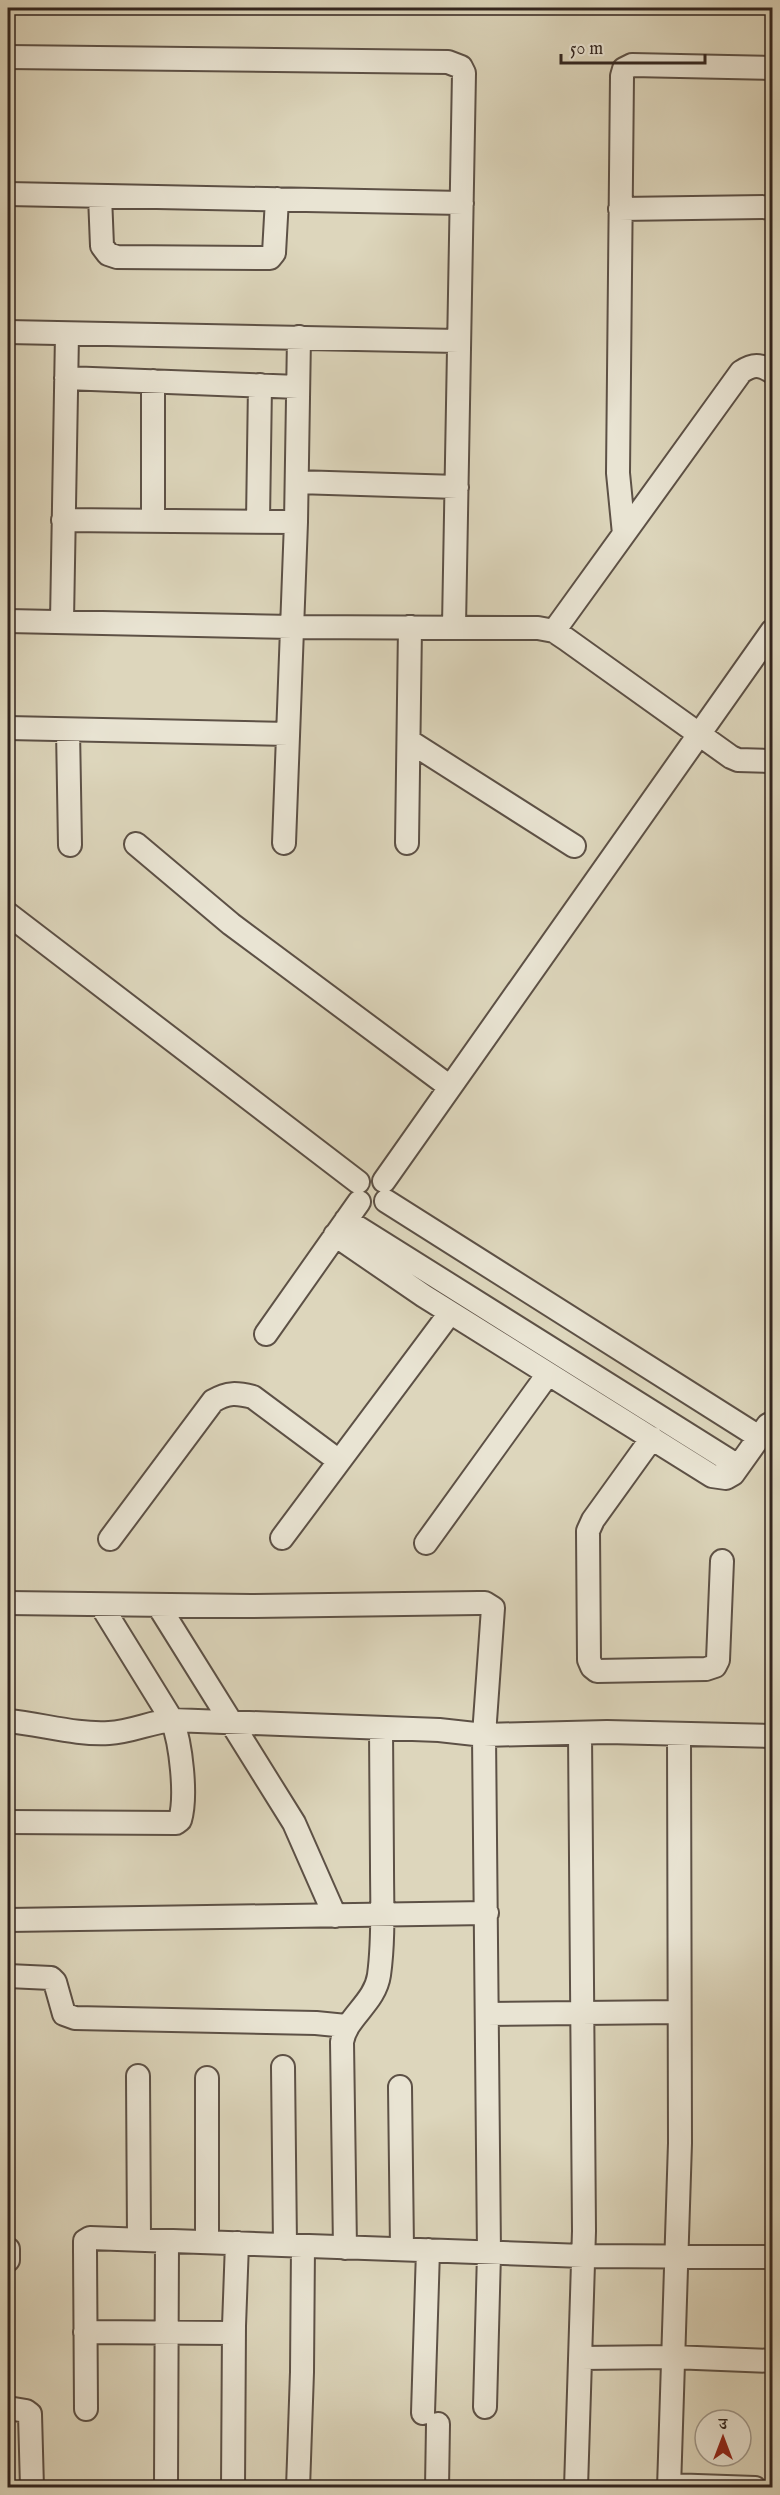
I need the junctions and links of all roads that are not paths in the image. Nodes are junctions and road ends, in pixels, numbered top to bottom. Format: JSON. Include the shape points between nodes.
{"nodes":[{"id":1,"x":8,"y":57,"type":"edge"},
{"id":2,"x":772,"y":68,"type":"edge"},
{"id":3,"x":8,"y":194,"type":"edge"},
{"id":4,"x":100,"y":196,"type":"junction"},
{"id":5,"x":277,"y":199,"type":"junction"},
{"id":6,"x":462,"y":203,"type":"junction"},
{"id":7,"x":772,"y":207,"type":"edge"},
{"id":8,"x":621,"y":209,"type":"junction"},
{"id":9,"x":8,"y":332,"type":"edge"},
{"id":10,"x":67,"y":334,"type":"junction"},
{"id":11,"x":299,"y":337,"type":"junction"},
{"id":12,"x":458,"y":341,"type":"junction"},
{"id":13,"x":772,"y":372,"type":"edge"},
{"id":14,"x":66,"y":378,"type":"junction"},
{"id":15,"x":153,"y":381,"type":"junction"},
{"id":16,"x":260,"y":385,"type":"junction"},
{"id":17,"x":298,"y":387,"type":"junction"},
{"id":18,"x":297,"y":482,"type":"junction"},
{"id":19,"x":457,"y":487,"type":"junction"},
{"id":20,"x":63,"y":520,"type":"junction"},
{"id":21,"x":153,"y":520,"type":"junction"},
{"id":22,"x":258,"y":521,"type":"junction"},
{"id":23,"x":296,"y":522,"type":"junction"},
{"id":24,"x":624,"y":534,"type":"junction"},
{"id":25,"x":8,"y":621,"type":"edge"},
{"id":26,"x":62,"y":621,"type":"junction"},
{"id":27,"x":454,"y":626,"type":"junction"},
{"id":28,"x":292,"y":627,"type":"junction"},
{"id":29,"x":410,"y":627,"type":"junction"},
{"id":30,"x":554,"y":631,"type":"junction"},
{"id":31,"x":772,"y":631,"type":"edge"},
{"id":32,"x":8,"y":728,"type":"edge"},
{"id":33,"x":68,"y":729,"type":"junction"},
{"id":34,"x":288,"y":734,"type":"junction"},
{"id":35,"x":700,"y":734,"type":"junction"},
{"id":36,"x":409,"y":741,"type":"junction"},
{"id":37,"x":772,"y":761,"type":"edge"},
{"id":38,"x":284,"y":843,"type":"dead end"},
{"id":39,"x":407,"y":843,"type":"dead end"},
{"id":40,"x":70,"y":844,"type":"dead end"},
{"id":41,"x":136,"y":844,"type":"dead end"},
{"id":42,"x":574,"y":846,"type":"dead end"},
{"id":43,"x":8,"y":914,"type":"edge"},
{"id":44,"x":450,"y":1088,"type":"junction"},
{"id":45,"x":385,"y":1191,"type":"junction"},
{"id":46,"x":349,"y":1210,"type":"junction"},
{"id":47,"x":450,"y":1313,"type":"junction"},
{"id":48,"x":266,"y":1334,"type":"dead end"},
{"id":49,"x":548,"y":1374,"type":"junction"},
{"id":50,"x":766,"y":1430,"type":"edge"},
{"id":51,"x":652,"y":1438,"type":"junction"},
{"id":52,"x":339,"y":1461,"type":"junction"},
{"id":53,"x":738,"y":1467,"type":"junction"},
{"id":54,"x":282,"y":1538,"type":"dead end"},
{"id":55,"x":110,"y":1539,"type":"dead end"},
{"id":56,"x":426,"y":1543,"type":"dead end"},
{"id":57,"x":722,"y":1561,"type":"dead end"},
{"id":58,"x":8,"y":1603,"type":"edge"},
{"id":59,"x":101,"y":1605,"type":"junction"},
{"id":60,"x":158,"y":1605,"type":"junction"},
{"id":61,"x":172,"y":1720,"type":"junction"},
{"id":62,"x":8,"y":1721,"type":"edge"},
{"id":63,"x":231,"y":1724,"type":"junction"},
{"id":64,"x":381,"y":1729,"type":"junction"},
{"id":65,"x":580,"y":1733,"type":"junction"},
{"id":66,"x":679,"y":1734,"type":"junction"},
{"id":67,"x":484,"y":1735,"type":"junction"},
{"id":68,"x":772,"y":1736,"type":"edge"},
{"id":69,"x":8,"y":1822,"type":"edge"},
{"id":70,"x":487,"y":1913,"type":"junction"},
{"id":71,"x":382,"y":1915,"type":"junction"},
{"id":72,"x":335,"y":1916,"type":"junction"},
{"id":73,"x":8,"y":1920,"type":"edge"},
{"id":74,"x":8,"y":1976,"type":"edge"},
{"id":75,"x":679,"y":2012,"type":"junction"},
{"id":76,"x":582,"y":2013,"type":"junction"},
{"id":77,"x":487,"y":2014,"type":"junction"},
{"id":78,"x":346,"y":2026,"type":"junction"},
{"id":79,"x":284,"y":2067,"type":"dead end"},
{"id":80,"x":138,"y":2076,"type":"dead end"},
{"id":81,"x":207,"y":2078,"type":"dead end"},
{"id":82,"x":400,"y":2087,"type":"dead end"},
{"id":83,"x":139,"y":2239,"type":"junction"},
{"id":84,"x":167,"y":2241,"type":"junction"},
{"id":85,"x":207,"y":2242,"type":"junction"},
{"id":86,"x":237,"y":2243,"type":"junction"},
{"id":87,"x":294,"y":2246,"type":"junction"},
{"id":88,"x":345,"y":2248,"type":"junction"},
{"id":89,"x":8,"y":2250,"type":"edge"},
{"id":90,"x":402,"y":2250,"type":"junction"},
{"id":91,"x":428,"y":2250,"type":"junction"},
{"id":92,"x":489,"y":2253,"type":"junction"},
{"id":93,"x":583,"y":2256,"type":"junction"},
{"id":94,"x":675,"y":2256,"type":"junction"},
{"id":95,"x":772,"y":2256,"type":"edge"},
{"id":96,"x":8,"y":2259,"type":"edge"},
{"id":97,"x":167,"y":2331,"type":"junction"},
{"id":98,"x":85,"y":2332,"type":"junction"},
{"id":99,"x":234,"y":2333,"type":"junction"},
{"id":100,"x":672,"y":2357,"type":"junction"},
{"id":101,"x":581,"y":2358,"type":"junction"},
{"id":102,"x":772,"y":2361,"type":"edge"},
{"id":103,"x":485,"y":2407,"type":"dead end"},
{"id":104,"x":8,"y":2408,"type":"edge"},
{"id":105,"x":86,"y":2409,"type":"dead end"},
{"id":106,"x":669,"y":2486,"type":"edge"},
{"id":107,"x":33,"y":2487,"type":"edge"},
{"id":108,"x":166,"y":2487,"type":"edge"},
{"id":109,"x":233,"y":2487,"type":"edge"},
{"id":110,"x":298,"y":2487,"type":"edge"},
{"id":111,"x":437,"y":2487,"type":"edge"},
{"id":112,"x":576,"y":2487,"type":"edge"},
{"id":113,"x":755,"y":2487,"type":"edge"}],
"edges":[{"from":1,"to":6,"type":"street","via":[[456,63],[464,73]]},
{"from":2,"to":8,"type":"street","via":[[633,65],[624,69]]},
{"from":3,"to":4,"type":"street"},
{"from":4,"to":5,"type":"street"},
{"from":4,"to":5,"type":"street","via":[[102,246],[108,254],[139,257],[270,258],[274,253]]},
{"from":5,"to":6,"type":"street"},
{"from":6,"to":12,"type":"street"},
{"from":7,"to":8,"type":"street"},
{"from":8,"to":24,"type":"street","via":[[618,472]]},
{"from":9,"to":10,"type":"street"},
{"from":10,"to":11,"type":"street"},
{"from":10,"to":14,"type":"street"},
{"from":11,"to":12,"type":"street"},
{"from":11,"to":17,"type":"street"},
{"from":12,"to":19,"type":"street"},
{"from":13,"to":24,"type":"street","via":[[759,365],[741,372]]},
{"from":14,"to":15,"type":"street"},
{"from":14,"to":20,"type":"street"},
{"from":15,"to":16,"type":"street"},
{"from":15,"to":21,"type":"street"},
{"from":16,"to":17,"type":"street"},
{"from":16,"to":22,"type":"street"},
{"from":17,"to":18,"type":"street"},
{"from":18,"to":19,"type":"street"},
{"from":18,"to":23,"type":"street"},
{"from":19,"to":27,"type":"street"},
{"from":20,"to":21,"type":"street"},
{"from":20,"to":26,"type":"street"},
{"from":21,"to":22,"type":"street"},
{"from":22,"to":23,"type":"street"},
{"from":23,"to":28,"type":"street"},
{"from":24,"to":30,"type":"street"},
{"from":25,"to":26,"type":"street"},
{"from":26,"to":28,"type":"street"},
{"from":27,"to":29,"type":"street"},
{"from":27,"to":30,"type":"street"},
{"from":28,"to":29,"type":"street"},
{"from":28,"to":34,"type":"street"},
{"from":29,"to":36,"type":"street"},
{"from":30,"to":35,"type":"street"},
{"from":31,"to":35,"type":"street"},
{"from":32,"to":33,"type":"street"},
{"from":33,"to":34,"type":"street"},
{"from":33,"to":40,"type":"street"},
{"from":34,"to":38,"type":"street"},
{"from":35,"to":37,"type":"street","via":[[738,760]]},
{"from":35,"to":44,"type":"street"},
{"from":36,"to":39,"type":"street"},
{"from":36,"to":42,"type":"street"},
{"from":41,"to":44,"type":"street","via":[[231,924]]},
{"from":43,"to":46,"type":"street"},
{"from":44,"to":45,"type":"street"},
{"from":45,"to":46,"type":"street","via":[[376,1176],[366,1176]]},
{"from":45,"to":50,"type":"street"},
{"from":46,"to":47,"type":"street"},
{"from":46,"to":48,"type":"street"},
{"from":46,"to":53,"type":"street"},
{"from":47,"to":49,"type":"street"},
{"from":47,"to":52,"type":"street"},
{"from":49,"to":51,"type":"street"},
{"from":49,"to":56,"type":"street"},
{"from":50,"to":53,"type":"street"},
{"from":51,"to":53,"type":"street","via":[[719,1478],[733,1474]]},
{"from":51,"to":57,"type":"street","via":[[588,1531],[592,1667],[597,1671],[715,1666]]},
{"from":52,"to":54,"type":"street"},
{"from":52,"to":55,"type":"street","via":[[253,1397],[224,1395],[213,1401]]},
{"from":58,"to":59,"type":"street"},
{"from":59,"to":60,"type":"street"},
{"from":59,"to":61,"type":"street"},
{"from":60,"to":63,"type":"street"},
{"from":60,"to":67,"type":"street","via":[[490,1605],[493,1615]]},
{"from":61,"to":62,"type":"street","via":[[110,1733]]},
{"from":61,"to":63,"type":"street"},
{"from":61,"to":69,"type":"street","via":[[181,1750],[180,1820]]},
{"from":63,"to":64,"type":"street"},
{"from":63,"to":72,"type":"street","via":[[294,1823]]},
{"from":64,"to":67,"type":"street"},
{"from":64,"to":71,"type":"street"},
{"from":65,"to":66,"type":"street"},
{"from":65,"to":67,"type":"street"},
{"from":65,"to":76,"type":"street"},
{"from":66,"to":68,"type":"street"},
{"from":66,"to":75,"type":"street"},
{"from":67,"to":70,"type":"street"},
{"from":70,"to":71,"type":"street"},
{"from":70,"to":77,"type":"street"},
{"from":71,"to":72,"type":"street"},
{"from":71,"to":78,"type":"street","via":[[379,1978],[366,2004]]},
{"from":72,"to":73,"type":"street"},
{"from":74,"to":78,"type":"street","via":[[51,1978],[64,2014],[75,2018]]},
{"from":75,"to":76,"type":"street"},
{"from":75,"to":94,"type":"street","via":[[680,2143]]},
{"from":76,"to":77,"type":"street"},
{"from":76,"to":93,"type":"street"},
{"from":77,"to":92,"type":"street"},
{"from":78,"to":88,"type":"street","via":[[341,2060]]},
{"from":79,"to":87,"type":"street"},
{"from":80,"to":83,"type":"street"},
{"from":81,"to":85,"type":"street"},
{"from":82,"to":90,"type":"street"},
{"from":83,"to":84,"type":"street"},
{"from":83,"to":98,"type":"street","via":[[95,2237],[85,2241]]},
{"from":84,"to":85,"type":"street"},
{"from":84,"to":97,"type":"street"},
{"from":85,"to":86,"type":"street"},
{"from":86,"to":87,"type":"street"},
{"from":86,"to":99,"type":"street"},
{"from":87,"to":88,"type":"street"},
{"from":87,"to":110,"type":"street","via":[[302,2372]]},
{"from":88,"to":90,"type":"street"},
{"from":89,"to":96,"type":"street"},
{"from":90,"to":91,"type":"street"},
{"from":91,"to":92,"type":"street"},
{"from":91,"to":111,"type":"street","via":[[430,2418]]},
{"from":92,"to":93,"type":"street"},
{"from":92,"to":103,"type":"street"},
{"from":93,"to":94,"type":"street"},
{"from":93,"to":101,"type":"street"},
{"from":94,"to":95,"type":"street"},
{"from":94,"to":100,"type":"street"},
{"from":97,"to":98,"type":"street"},
{"from":97,"to":99,"type":"street"},
{"from":97,"to":108,"type":"street"},
{"from":98,"to":105,"type":"street"},
{"from":99,"to":109,"type":"street"},
{"from":100,"to":101,"type":"street"},
{"from":100,"to":102,"type":"street"},
{"from":100,"to":106,"type":"street"},
{"from":101,"to":112,"type":"street"},
{"from":104,"to":107,"type":"street","via":[[30,2414]]},
{"from":106,"to":113,"type":"street"}]}
